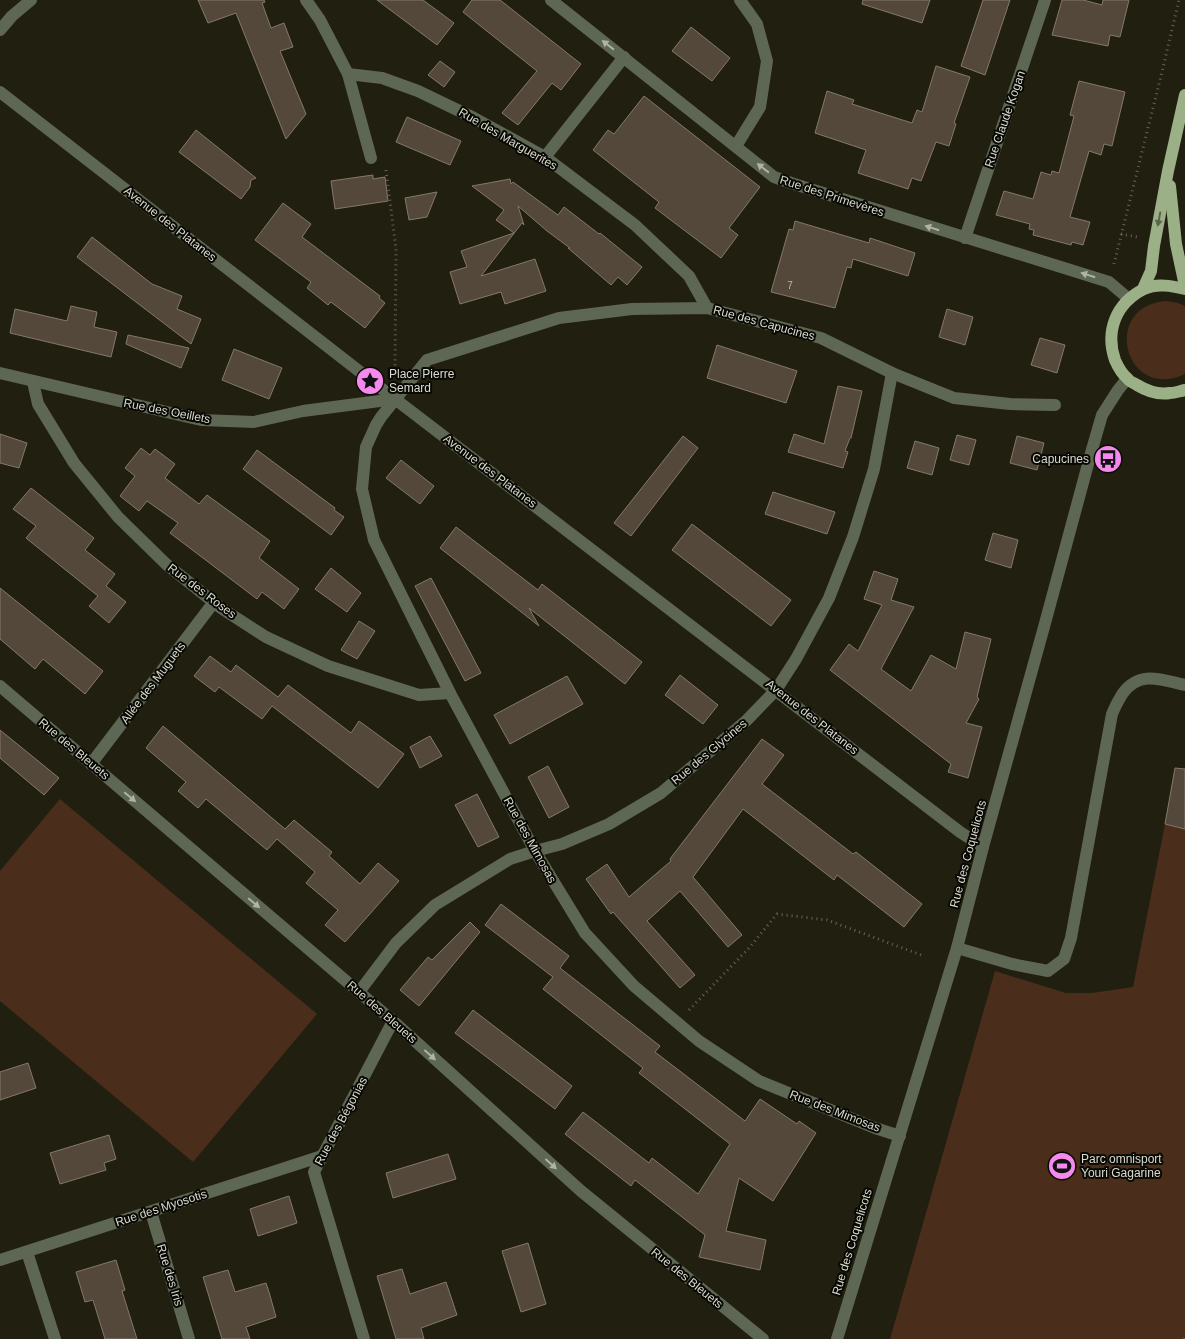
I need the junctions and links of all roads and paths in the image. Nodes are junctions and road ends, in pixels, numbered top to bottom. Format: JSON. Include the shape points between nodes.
{"nodes":[{"id":1,"x":31,"y":0,"type":"edge"},
{"id":2,"x":306,"y":0,"type":"edge"},
{"id":3,"x":551,"y":0,"type":"edge"},
{"id":4,"x":740,"y":0,"type":"edge"},
{"id":5,"x":1045,"y":0,"type":"edge"},
{"id":6,"x":1179,"y":0,"type":"edge"},
{"id":7,"x":0,"y":30,"type":"edge"},
{"id":8,"x":624,"y":57,"type":"junction"},
{"id":9,"x":348,"y":74,"type":"junction"},
{"id":10,"x":0,"y":92,"type":"edge"},
{"id":11,"x":1185,"y":95,"type":"edge"},
{"id":12,"x":736,"y":146,"type":"junction"},
{"id":13,"x":545,"y":157,"type":"junction"},
{"id":14,"x":371,"y":158,"type":"joint"},
{"id":15,"x":1168,"y":171,"type":"junction"},
{"id":16,"x":1121,"y":234,"type":"junction"},
{"id":17,"x":965,"y":238,"type":"junction"},
{"id":18,"x":1145,"y":239,"type":"dead end"},
{"id":19,"x":1109,"y":282,"type":"junction"},
{"id":20,"x":1185,"y":287,"type":"edge"},
{"id":21,"x":1143,"y":290,"type":"junction"},
{"id":22,"x":1129,"y":299,"type":"junction"},
{"id":23,"x":707,"y":308,"type":"junction"},
{"id":24,"x":0,"y":373,"type":"edge"},
{"id":25,"x":892,"y":373,"type":"junction"},
{"id":26,"x":1128,"y":379,"type":"junction"},
{"id":27,"x":33,"y":382,"type":"junction"},
{"id":28,"x":1185,"y":390,"type":"edge"},
{"id":29,"x":395,"y":398,"type":"junction"},
{"id":30,"x":1055,"y":405,"type":"dead end"},
{"id":31,"x":214,"y":602,"type":"junction"},
{"id":32,"x":1185,"y":685,"type":"edge"},
{"id":33,"x":0,"y":686,"type":"edge"},
{"id":34,"x":776,"y":690,"type":"junction"},
{"id":35,"x":450,"y":692,"type":"junction"},
{"id":36,"x":91,"y":764,"type":"junction"},
{"id":37,"x":983,"y":847,"type":"junction"},
{"id":38,"x":535,"y":851,"type":"junction"},
{"id":39,"x":957,"y":948,"type":"junction"},
{"id":40,"x":924,"y":956,"type":"dead end"},
{"id":41,"x":359,"y":992,"type":"junction"},
{"id":42,"x":672,"y":1018,"type":"junction"},
{"id":43,"x":393,"y":1021,"type":"junction"},
{"id":44,"x":900,"y":1136,"type":"junction"},
{"id":45,"x":322,"y":1156,"type":"junction"},
{"id":46,"x":151,"y":1212,"type":"junction"},
{"id":47,"x":27,"y":1252,"type":"junction"},
{"id":48,"x":0,"y":1260,"type":"edge"},
{"id":49,"x":55,"y":1339,"type":"edge"},
{"id":50,"x":189,"y":1339,"type":"edge"},
{"id":51,"x":364,"y":1339,"type":"edge"},
{"id":52,"x":762,"y":1339,"type":"edge"},
{"id":53,"x":837,"y":1339,"type":"edge"}],
"edges":[{"from":1,"to":7,"type":"street"},
{"from":2,"to":9,"type":"street"},
{"from":8,"to":3,"type":"street","name":"Rue des Primevères","one_way":true},
{"from":4,"to":12,"type":"street","via":[[757,24],[767,61],[760,107]]},
{"from":5,"to":17,"type":"street","name":"Rue Claude Kogan"},
{"from":6,"to":16,"type":"path"},
{"from":8,"to":12,"type":"street","name":"Rue des Primevères"},
{"from":8,"to":13,"type":"street"},
{"from":9,"to":13,"type":"street","name":"Rue des Marguerites","via":[[382,78],[418,91]]},
{"from":9,"to":14,"type":"street"},
{"from":10,"to":29,"type":"street","name":"Avenue des Platanes"},
{"from":11,"to":15,"type":"main road"},
{"from":17,"to":12,"type":"street","name":"Rue des Primevères","one_way":true,"via":[[782,180]]},
{"from":13,"to":23,"type":"street","name":"Rue des Marguerites","via":[[635,225],[689,276]]},
{"from":14,"to":29,"type":"path","via":[[385,163],[396,249]]},
{"from":15,"to":20,"type":"main road","via":[[1176,244]]},
{"from":15,"to":21,"type":"main road","one_way":true,"via":[[1151,271]]},
{"from":16,"to":18,"type":"path"},
{"from":16,"to":19,"type":"path"},
{"from":19,"to":17,"type":"street","name":"Rue des Primevères","one_way":true},
{"from":19,"to":22,"type":"street","name":"Rue des Primevères"},
{"from":20,"to":21,"type":"main road","via":[[1168,285]]},
{"from":21,"to":22,"type":"main road"},
{"from":22,"to":26,"type":"main road","via":[[1117,313],[1111,331],[1112,349],[1118,366]]},
{"from":23,"to":25,"type":"street","name":"Rue des Capucines","via":[[821,338]]},
{"from":23,"to":29,"type":"street","name":"Rue des Capucines","via":[[632,309],[559,318],[427,360]]},
{"from":24,"to":27,"type":"street","name":"Rue des Oeillets"},
{"from":25,"to":30,"type":"street","name":"Rue des Capucines","via":[[954,398]]},
{"from":25,"to":34,"type":"street","name":"Rue des Glycines","via":[[874,469],[853,537],[829,598]]},
{"from":26,"to":28,"type":"main road","via":[[1148,391],[1169,394]]},
{"from":26,"to":37,"type":"street","name":"Rue des Coquelicots","via":[[1102,415]]},
{"from":27,"to":29,"type":"street","name":"Rue des Oeillets","via":[[201,420],[254,422],[303,411]]},
{"from":27,"to":31,"type":"street","name":"Rue des Roses","via":[[38,404],[74,464],[124,524],[166,564]]},
{"from":29,"to":34,"type":"street","name":"Avenue des Platanes"},
{"from":29,"to":35,"type":"street","name":"Rue des Mimosas","via":[[366,446],[362,489],[374,540]]},
{"from":31,"to":35,"type":"street","name":"Rue des Roses","via":[[266,637],[328,666],[419,695]]},
{"from":31,"to":36,"type":"street","name":"Allée des Muguets"},
{"from":32,"to":39,"type":"street","via":[[1150,678],[1136,681],[1123,692],[1112,714],[1071,938],[1064,959],[1048,972]]},
{"from":33,"to":36,"type":"street","name":"Rue des Bleuets"},
{"from":34,"to":37,"type":"street","name":"Avenue des Platanes"},
{"from":34,"to":38,"type":"street","name":"Rue des Glycines","via":[[748,720],[660,793],[610,824],[562,844]]},
{"from":35,"to":38,"type":"street","name":"Rue des Mimosas"},
{"from":36,"to":41,"type":"street","name":"Rue des Bleuets","one_way":true},
{"from":37,"to":39,"type":"street","name":"Rue des Coquelicots"},
{"from":38,"to":41,"type":"street","name":"Rue des Glycines","via":[[510,859],[435,905],[396,943]]},
{"from":38,"to":42,"type":"street","name":"Rue des Mimosas","via":[[584,933],[634,986]]},
{"from":39,"to":44,"type":"street","name":"Rue des Coquelicots"},
{"from":40,"to":42,"type":"path","via":[[827,920],[776,914],[749,948],[683,1016]]},
{"from":41,"to":43,"type":"street","name":"Rue des Bleuets"},
{"from":42,"to":44,"type":"street","name":"Rue des Mimosas","via":[[699,1042],[759,1081]]},
{"from":43,"to":45,"type":"street","name":"Rue des Bégonias"},
{"from":43,"to":52,"type":"street","name":"Rue des Bleuets","one_way":true,"via":[[581,1191]]},
{"from":44,"to":53,"type":"street","name":"Rue des Coquelicots"},
{"from":45,"to":46,"type":"street","name":"Rue des Myosotis"},
{"from":45,"to":51,"type":"street","name":"Rue des Bégonias","via":[[314,1172]]},
{"from":46,"to":47,"type":"street","name":"Rue des Myosotis"},
{"from":46,"to":50,"type":"street","name":"Rue des Iris"},
{"from":47,"to":48,"type":"street","name":"Rue des Myosotis"},
{"from":47,"to":49,"type":"street"}]}
